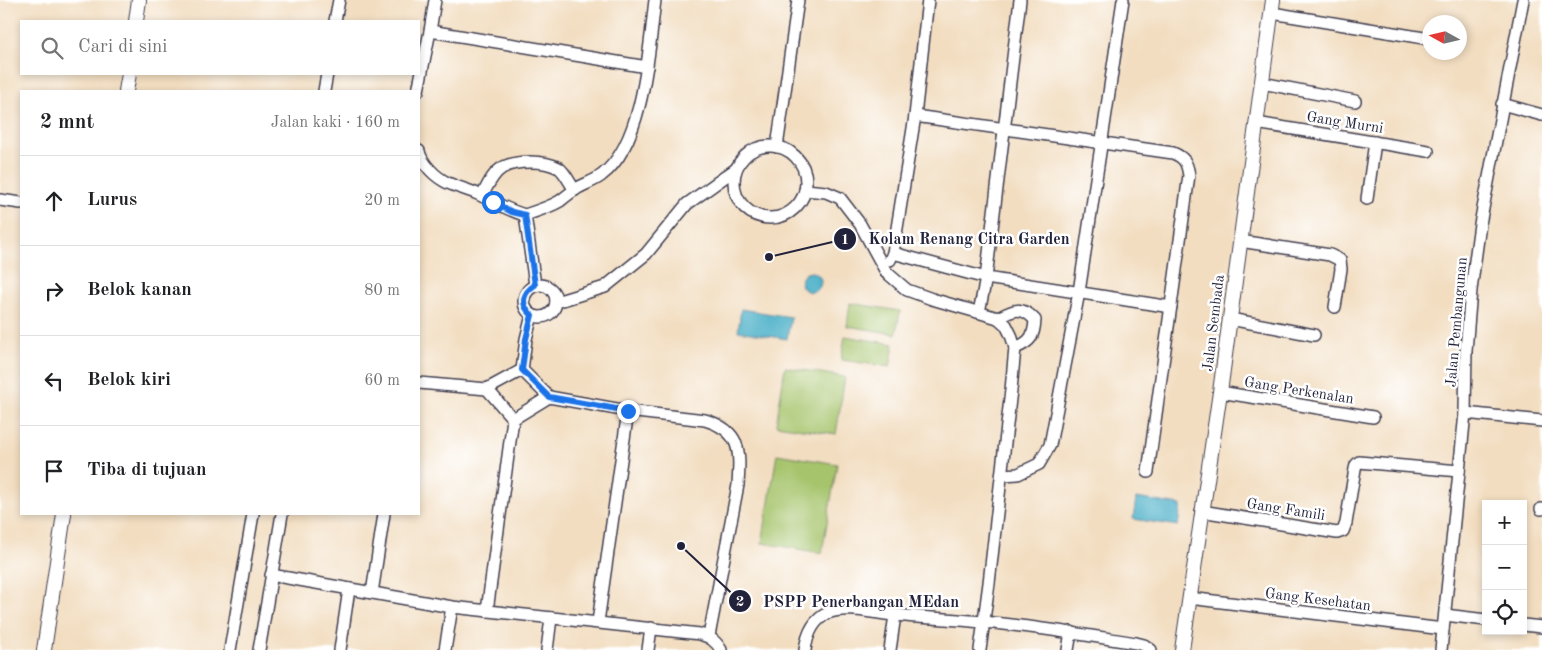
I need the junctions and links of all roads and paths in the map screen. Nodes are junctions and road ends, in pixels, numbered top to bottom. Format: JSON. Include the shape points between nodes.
{"nodes":[{"id":1,"x":139,"y":0,"type":"edge"},
{"id":2,"x":339,"y":0,"type":"edge"},
{"id":3,"x":435,"y":0,"type":"edge"},
{"id":4,"x":655,"y":0,"type":"edge"},
{"id":5,"x":798,"y":0,"type":"edge"},
{"id":6,"x":928,"y":0,"type":"edge"},
{"id":7,"x":1020,"y":0,"type":"edge"},
{"id":8,"x":1123,"y":0,"type":"edge"},
{"id":9,"x":1523,"y":0,"type":"edge"},
{"id":10,"x":1273,"y":6,"type":"edge"},
{"id":11,"x":136,"y":20,"type":"edge"},
{"id":12,"x":335,"y":20,"type":"edge"},
{"id":13,"x":430,"y":31,"type":"junction"},
{"id":14,"x":1422,"y":37,"type":"edge"},
{"id":15,"x":647,"y":67,"type":"junction"},
{"id":16,"x":129,"y":75,"type":"edge"},
{"id":17,"x":326,"y":75,"type":"edge"},
{"id":18,"x":1262,"y":83,"type":"junction"},
{"id":19,"x":126,"y":90,"type":"edge"},
{"id":20,"x":324,"y":90,"type":"edge"},
{"id":21,"x":418,"y":90,"type":"edge"},
{"id":22,"x":1356,"y":102,"type":"dead end"},
{"id":23,"x":1502,"y":104,"type":"junction"},
{"id":24,"x":1542,"y":115,"type":"edge"},
{"id":25,"x":915,"y":116,"type":"junction"},
{"id":26,"x":1256,"y":123,"type":"junction"},
{"id":27,"x":1005,"y":129,"type":"junction"},
{"id":28,"x":1375,"y":142,"type":"junction"},
{"id":29,"x":1101,"y":143,"type":"junction"},
{"id":30,"x":777,"y":146,"type":"junction"},
{"id":31,"x":1428,"y":151,"type":"dead end"},
{"id":32,"x":420,"y":157,"type":"edge"},
{"id":33,"x":736,"y":170,"type":"junction"},
{"id":34,"x":575,"y":190,"type":"junction"},
{"id":35,"x":805,"y":190,"type":"junction"},
{"id":36,"x":482,"y":196,"type":"junction"},
{"id":37,"x":1367,"y":199,"type":"dead end"},
{"id":38,"x":0,"y":200,"type":"edge"},
{"id":39,"x":20,"y":203,"type":"edge"},
{"id":40,"x":525,"y":215,"type":"junction"},
{"id":41,"x":1240,"y":241,"type":"junction"},
{"id":42,"x":893,"y":253,"type":"junction"},
{"id":43,"x":886,"y":272,"type":"junction"},
{"id":44,"x":986,"y":278,"type":"junction"},
{"id":45,"x":535,"y":285,"type":"junction"},
{"id":46,"x":1079,"y":292,"type":"junction"},
{"id":47,"x":556,"y":302,"type":"junction"},
{"id":48,"x":1171,"y":307,"type":"junction"},
{"id":49,"x":1336,"y":307,"type":"dead end"},
{"id":50,"x":979,"y":312,"type":"junction"},
{"id":51,"x":532,"y":315,"type":"junction"},
{"id":52,"x":998,"y":318,"type":"junction"},
{"id":53,"x":1230,"y":320,"type":"junction"},
{"id":54,"x":1314,"y":335,"type":"dead end"},
{"id":55,"x":1015,"y":348,"type":"junction"},
{"id":56,"x":522,"y":370,"type":"junction"},
{"id":57,"x":420,"y":383,"type":"edge"},
{"id":58,"x":487,"y":389,"type":"junction"},
{"id":59,"x":1220,"y":392,"type":"junction"},
{"id":60,"x":549,"y":397,"type":"junction"},
{"id":61,"x":628,"y":411,"type":"junction"},
{"id":62,"x":1465,"y":413,"type":"junction"},
{"id":63,"x":1373,"y":417,"type":"dead end"},
{"id":64,"x":513,"y":419,"type":"junction"},
{"id":65,"x":1542,"y":421,"type":"edge"},
{"id":66,"x":1459,"y":471,"type":"junction"},
{"id":67,"x":1148,"y":472,"type":"dead end"},
{"id":68,"x":1002,"y":475,"type":"junction"},
{"id":69,"x":1202,"y":511,"type":"junction"},
{"id":70,"x":64,"y":515,"type":"edge"},
{"id":71,"x":253,"y":515,"type":"edge"},
{"id":72,"x":282,"y":515,"type":"edge"},
{"id":73,"x":384,"y":515,"type":"edge"},
{"id":74,"x":271,"y":575,"type":"junction"},
{"id":75,"x":349,"y":589,"type":"junction"},
{"id":76,"x":372,"y":593,"type":"junction"},
{"id":77,"x":1189,"y":598,"type":"junction"},
{"id":78,"x":452,"y":607,"type":"junction"},
{"id":79,"x":487,"y":611,"type":"junction"},
{"id":80,"x":1445,"y":615,"type":"junction"},
{"id":81,"x":895,"y":616,"type":"junction"},
{"id":82,"x":551,"y":618,"type":"junction"},
{"id":83,"x":1482,"y":620,"type":"edge"},
{"id":84,"x":598,"y":622,"type":"junction"},
{"id":85,"x":984,"y":622,"type":"junction"},
{"id":86,"x":1527,"y":625,"type":"edge"},
{"id":87,"x":1542,"y":627,"type":"edge"},
{"id":88,"x":651,"y":628,"type":"junction"},
{"id":89,"x":1443,"y":630,"type":"junction"},
{"id":90,"x":1071,"y":632,"type":"junction"},
{"id":91,"x":709,"y":636,"type":"junction"},
{"id":92,"x":44,"y":650,"type":"edge"},
{"id":93,"x":230,"y":650,"type":"edge"},
{"id":94,"x":259,"y":650,"type":"edge"},
{"id":95,"x":340,"y":650,"type":"edge"},
{"id":96,"x":445,"y":650,"type":"edge"},
{"id":97,"x":547,"y":650,"type":"edge"},
{"id":98,"x":648,"y":650,"type":"edge"},
{"id":99,"x":720,"y":650,"type":"edge"},
{"id":100,"x":805,"y":650,"type":"edge"},
{"id":101,"x":890,"y":650,"type":"edge"},
{"id":102,"x":980,"y":650,"type":"edge"},
{"id":103,"x":1068,"y":650,"type":"edge"},
{"id":104,"x":1151,"y":650,"type":"edge"},
{"id":105,"x":1182,"y":650,"type":"edge"},
{"id":106,"x":1441,"y":650,"type":"edge"}],
"edges":[{"from":1,"to":11,"type":"street"},
{"from":2,"to":12,"type":"street"},
{"from":3,"to":13,"type":"street"},
{"from":4,"to":15,"type":"street"},
{"from":5,"to":30,"type":"street"},
{"from":6,"to":25,"type":"street"},
{"from":7,"to":27,"type":"street"},
{"from":8,"to":29,"type":"street"},
{"from":9,"to":23,"type":"street","name":"Jalan Pembangunan"},
{"from":10,"to":14,"type":"street"},
{"from":10,"to":18,"type":"street","name":"Jalan Sembada"},
{"from":13,"to":15,"type":"street"},
{"from":13,"to":21,"type":"street"},
{"from":15,"to":34,"type":"street","via":[[634,127],[625,148],[602,175]]},
{"from":16,"to":19,"type":"street"},
{"from":17,"to":20,"type":"street"},
{"from":18,"to":22,"type":"street"},
{"from":18,"to":26,"type":"street","name":"Jalan Sembada"},
{"from":23,"to":24,"type":"street"},
{"from":23,"to":62,"type":"street","name":"Jalan Pembangunan","via":[[1473,280],[1466,351]]},
{"from":25,"to":27,"type":"street"},
{"from":25,"to":42,"type":"street"},
{"from":26,"to":28,"type":"street","name":"Gang Murni"},
{"from":26,"to":41,"type":"street","name":"Jalan Sembada"},
{"from":27,"to":29,"type":"street"},
{"from":27,"to":44,"type":"street"},
{"from":28,"to":31,"type":"street","name":"Gang Murni"},
{"from":28,"to":37,"type":"street"},
{"from":29,"to":46,"type":"street"},
{"from":29,"to":48,"type":"street","via":[[1173,153],[1186,161],[1189,175]]},
{"from":30,"to":33,"type":"street","via":[[752,150]]},
{"from":30,"to":35,"type":"street","via":[[800,162],[806,178]]},
{"from":32,"to":36,"type":"street","via":[[433,174],[449,185]]},
{"from":33,"to":35,"type":"street","via":[[734,184],[738,198],[747,210],[760,217],[774,218],[788,213],[799,203]]},
{"from":33,"to":47,"type":"street","via":[[687,204],[646,254],[605,287]]},
{"from":34,"to":36,"type":"street","via":[[560,169],[542,162],[523,162],[502,168],[489,181]]},
{"from":34,"to":40,"type":"street","via":[[559,202]]},
{"from":35,"to":43,"type":"street","via":[[826,192],[840,198],[860,224]]},
{"from":36,"to":40,"type":"street","via":[[512,212]]},
{"from":38,"to":39,"type":"street"},
{"from":40,"to":45,"type":"street"},
{"from":41,"to":49,"type":"street","via":[[1337,257],[1341,269]]},
{"from":41,"to":53,"type":"street","name":"Jalan Sembada"},
{"from":42,"to":43,"type":"street"},
{"from":42,"to":44,"type":"street"},
{"from":43,"to":50,"type":"street","via":[[907,290]]},
{"from":44,"to":46,"type":"street"},
{"from":44,"to":50,"type":"street"},
{"from":45,"to":47,"type":"street","via":[[541,284],[552,290]]},
{"from":45,"to":51,"type":"street","via":[[524,299],[524,306]]},
{"from":46,"to":48,"type":"street"},
{"from":46,"to":68,"type":"street","via":[[1050,445],[1039,464],[1018,474]]},
{"from":47,"to":51,"type":"street","via":[[550,314]]},
{"from":48,"to":67,"type":"street"},
{"from":50,"to":52,"type":"street"},
{"from":51,"to":56,"type":"street"},
{"from":52,"to":55,"type":"street","via":[[1012,335]]},
{"from":52,"to":55,"type":"street","via":[[1018,309],[1028,312],[1035,320],[1034,334],[1025,344]]},
{"from":53,"to":54,"type":"street"},
{"from":53,"to":59,"type":"street","name":"Jalan Sembada"},
{"from":55,"to":68,"type":"street"},
{"from":56,"to":58,"type":"street"},
{"from":56,"to":60,"type":"street"},
{"from":57,"to":58,"type":"street"},
{"from":58,"to":64,"type":"street"},
{"from":59,"to":63,"type":"street","name":"Gang Perkenalan"},
{"from":59,"to":69,"type":"street","name":"Jalan Sembada"},
{"from":60,"to":61,"type":"street"},
{"from":60,"to":64,"type":"street"},
{"from":61,"to":84,"type":"street"},
{"from":61,"to":91,"type":"street","via":[[705,420],[716,423],[735,439],[738,486]]},
{"from":62,"to":65,"type":"street"},
{"from":62,"to":66,"type":"street","name":"Jalan Pembangunan"},
{"from":64,"to":79,"type":"street"},
{"from":66,"to":69,"type":"street","name":"Gang Famili","via":[[1359,462],[1355,468],[1346,523],[1337,533]]},
{"from":66,"to":80,"type":"street","name":"Jalan Pembangunan"},
{"from":68,"to":85,"type":"street"},
{"from":69,"to":77,"type":"street","name":"Jalan Sembada"},
{"from":70,"to":92,"type":"street"},
{"from":71,"to":93,"type":"street"},
{"from":72,"to":74,"type":"street"},
{"from":73,"to":76,"type":"street"},
{"from":74,"to":75,"type":"street"},
{"from":74,"to":94,"type":"street"},
{"from":75,"to":76,"type":"street"},
{"from":75,"to":95,"type":"street"},
{"from":76,"to":78,"type":"street"},
{"from":77,"to":89,"type":"street","name":"Gang Kesehatan"},
{"from":77,"to":105,"type":"street","name":"Jalan Sembada"},
{"from":78,"to":79,"type":"street"},
{"from":78,"to":96,"type":"street"},
{"from":79,"to":82,"type":"street"},
{"from":80,"to":83,"type":"street"},
{"from":80,"to":89,"type":"street","name":"Jalan Pembangunan"},
{"from":81,"to":85,"type":"street"},
{"from":81,"to":100,"type":"street","via":[[850,610],[828,613],[810,630]]},
{"from":81,"to":101,"type":"street"},
{"from":82,"to":84,"type":"street"},
{"from":82,"to":97,"type":"street"},
{"from":84,"to":88,"type":"street"},
{"from":85,"to":90,"type":"street"},
{"from":85,"to":102,"type":"street"},
{"from":86,"to":87,"type":"street"},
{"from":88,"to":91,"type":"street"},
{"from":88,"to":98,"type":"street"},
{"from":89,"to":106,"type":"street","name":"Jalan Pembangunan"},
{"from":90,"to":103,"type":"street"},
{"from":90,"to":104,"type":"street","via":[[1144,644]]},
{"from":91,"to":99,"type":"street"}]}
